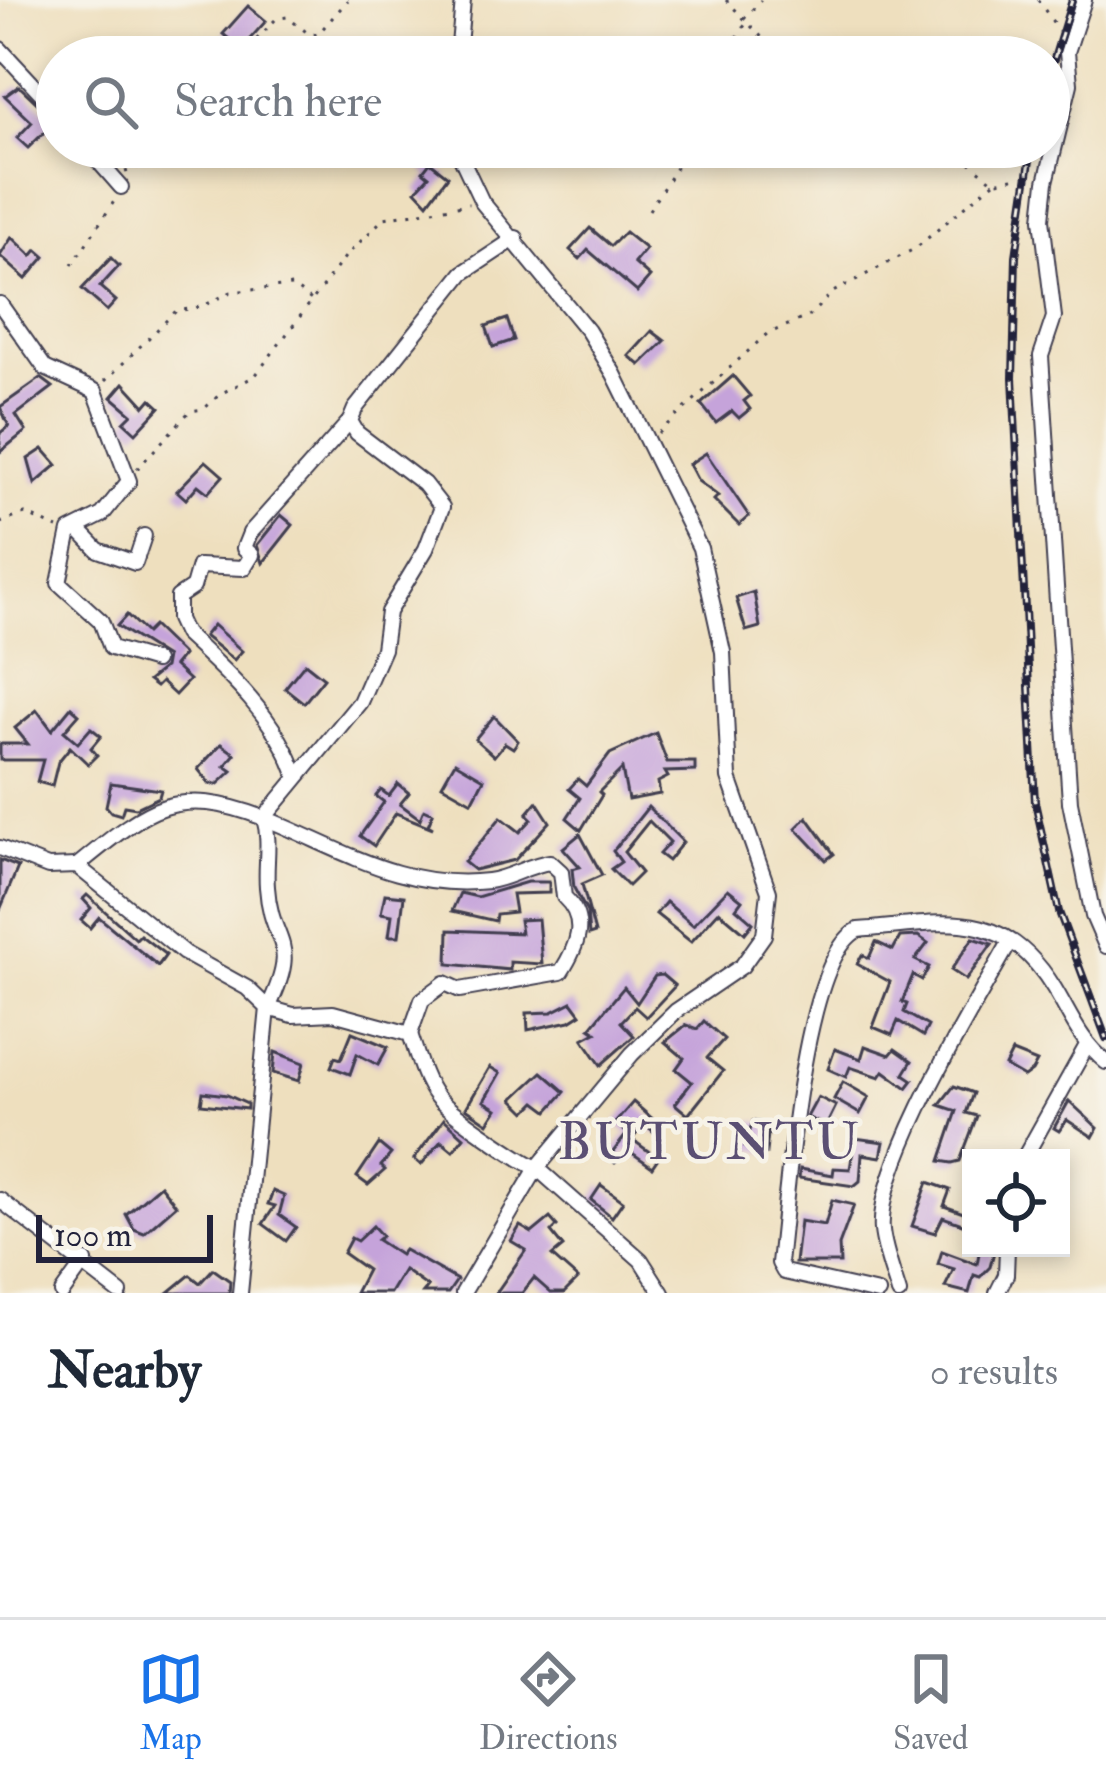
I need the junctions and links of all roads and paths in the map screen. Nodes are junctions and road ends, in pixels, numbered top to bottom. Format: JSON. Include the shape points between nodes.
{"nodes":[{"id":1,"x":347,"y":0,"type":"edge"},
{"id":2,"x":463,"y":0,"type":"edge"},
{"id":3,"x":726,"y":0,"type":"edge"},
{"id":4,"x":761,"y":0,"type":"edge"},
{"id":5,"x":1038,"y":0,"type":"edge"},
{"id":6,"x":1084,"y":0,"type":"edge"},
{"id":7,"x":744,"y":22,"type":"junction"},
{"id":8,"x":1059,"y":31,"type":"dead end"},
{"id":9,"x":260,"y":36,"type":"edge"},
{"id":10,"x":460,"y":36,"type":"edge"},
{"id":11,"x":735,"y":36,"type":"edge"},
{"id":12,"x":759,"y":36,"type":"edge"},
{"id":13,"x":1070,"y":43,"type":"edge"},
{"id":14,"x":0,"y":49,"type":"edge"},
{"id":15,"x":36,"y":88,"type":"edge"},
{"id":16,"x":137,"y":168,"type":"edge"},
{"id":17,"x":466,"y":168,"type":"edge"},
{"id":18,"x":675,"y":168,"type":"edge"},
{"id":19,"x":977,"y":168,"type":"edge"},
{"id":20,"x":1049,"y":168,"type":"edge"},
{"id":21,"x":106,"y":170,"type":"joint"},
{"id":22,"x":1017,"y":177,"type":"dead end"},
{"id":23,"x":994,"y":182,"type":"junction"},
{"id":24,"x":121,"y":187,"type":"joint"},
{"id":25,"x":482,"y":202,"type":"junction"},
{"id":26,"x":649,"y":210,"type":"dead end"},
{"id":27,"x":517,"y":238,"type":"junction"},
{"id":28,"x":72,"y":265,"type":"dead end"},
{"id":29,"x":313,"y":301,"type":"junction"},
{"id":30,"x":0,"y":304,"type":"edge"},
{"id":31,"x":95,"y":391,"type":"junction"},
{"id":32,"x":350,"y":421,"type":"junction"},
{"id":33,"x":647,"y":443,"type":"junction"},
{"id":34,"x":129,"y":481,"type":"junction"},
{"id":35,"x":0,"y":523,"type":"edge"},
{"id":36,"x":73,"y":532,"type":"junction"},
{"id":37,"x":145,"y":536,"type":"dead end"},
{"id":38,"x":135,"y":562,"type":"junction"},
{"id":39,"x":142,"y":579,"type":"dead end"},
{"id":40,"x":154,"y":661,"type":"dead end"},
{"id":41,"x":298,"y":777,"type":"junction"},
{"id":42,"x":264,"y":818,"type":"junction"},
{"id":43,"x":0,"y":848,"type":"edge"},
{"id":44,"x":77,"y":866,"type":"junction"},
{"id":45,"x":1010,"y":942,"type":"junction"},
{"id":46,"x":1106,"y":946,"type":"edge"},
{"id":47,"x":268,"y":1008,"type":"junction"},
{"id":48,"x":410,"y":1034,"type":"junction"},
{"id":49,"x":1086,"y":1047,"type":"junction"},
{"id":50,"x":1106,"y":1062,"type":"edge"},
{"id":51,"x":1029,"y":1149,"type":"edge"},
{"id":52,"x":537,"y":1168,"type":"junction"},
{"id":53,"x":3,"y":1208,"type":"edge"},
{"id":54,"x":1007,"y":1257,"type":"edge"},
{"id":55,"x":85,"y":1262,"type":"junction"},
{"id":56,"x":62,"y":1293,"type":"edge"},
{"id":57,"x":120,"y":1293,"type":"edge"},
{"id":58,"x":240,"y":1293,"type":"edge"},
{"id":59,"x":463,"y":1293,"type":"edge"},
{"id":60,"x":662,"y":1293,"type":"edge"},
{"id":61,"x":878,"y":1293,"type":"edge"},
{"id":62,"x":898,"y":1293,"type":"edge"},
{"id":63,"x":998,"y":1293,"type":"edge"}],
"edges":[{"from":1,"to":9,"type":"path","via":[[318,34],[287,16]]},
{"from":2,"to":10,"type":"street"},
{"from":3,"to":7,"type":"path"},
{"from":4,"to":7,"type":"path"},
{"from":5,"to":8,"type":"path"},
{"from":6,"to":13,"type":"street"},
{"from":7,"to":11,"type":"path"},
{"from":7,"to":12,"type":"path"},
{"from":14,"to":15,"type":"street"},
{"from":16,"to":21,"type":"path"},
{"from":17,"to":25,"type":"street"},
{"from":18,"to":26,"type":"path"},
{"from":19,"to":23,"type":"path"},
{"from":20,"to":46,"type":"street","via":[[1042,219],[1054,317],[1041,356],[1070,802]]},
{"from":21,"to":24,"type":"street"},
{"from":22,"to":23,"type":"path"},
{"from":23,"to":33,"type":"path","via":[[916,248],[766,334]]},
{"from":24,"to":28,"type":"path"},
{"from":25,"to":27,"type":"street"},
{"from":25,"to":29,"type":"path","via":[[384,218]]},
{"from":27,"to":32,"type":"street","via":[[463,273]]},
{"from":27,"to":33,"type":"street","via":[[588,331]]},
{"from":29,"to":31,"type":"path","via":[[292,286],[278,287],[176,311]]},
{"from":29,"to":34,"type":"path","via":[[255,376],[190,411]]},
{"from":30,"to":31,"type":"street","via":[[45,368]]},
{"from":31,"to":34,"type":"street"},
{"from":32,"to":41,"type":"street","via":[[442,507],[388,612],[383,649],[360,701]]},
{"from":32,"to":41,"type":"street","via":[[250,533],[244,568],[199,566],[193,587],[178,597],[185,634],[269,722]]},
{"from":33,"to":52,"type":"street","via":[[700,548],[716,604],[729,778],[770,912],[742,966],[647,1039]]},
{"from":34,"to":36,"type":"street","via":[[102,515]]},
{"from":35,"to":36,"type":"path","via":[[26,514]]},
{"from":36,"to":38,"type":"street"},
{"from":36,"to":40,"type":"street","via":[[59,583],[101,622],[111,648]]},
{"from":37,"to":38,"type":"street"},
{"from":38,"to":39,"type":"street"},
{"from":41,"to":42,"type":"street"},
{"from":42,"to":44,"type":"street","via":[[214,800],[173,802]]},
{"from":42,"to":47,"type":"street","via":[[267,891],[288,955]]},
{"from":42,"to":48,"type":"street","via":[[417,882],[489,880],[550,862],[561,872],[579,925],[561,972],[460,990],[445,983],[422,1000]]},
{"from":43,"to":44,"type":"street","via":[[48,867]]},
{"from":44,"to":47,"type":"street"},
{"from":45,"to":49,"type":"street","via":[[1036,962]]},
{"from":45,"to":61,"type":"street","via":[[975,921],[858,929],[838,944],[826,974],[790,1134],[779,1263],[784,1272]]},
{"from":45,"to":62,"type":"street","via":[[898,1160],[881,1227]]},
{"from":47,"to":48,"type":"street","via":[[333,1013]]},
{"from":47,"to":58,"type":"street"},
{"from":48,"to":52,"type":"street","via":[[437,1099]]},
{"from":49,"to":50,"type":"street"},
{"from":49,"to":51,"type":"street"},
{"from":52,"to":59,"type":"street"},
{"from":52,"to":60,"type":"street","via":[[641,1260]]},
{"from":53,"to":55,"type":"street"},
{"from":54,"to":63,"type":"street"},
{"from":55,"to":56,"type":"street"},
{"from":55,"to":57,"type":"street"}]}
